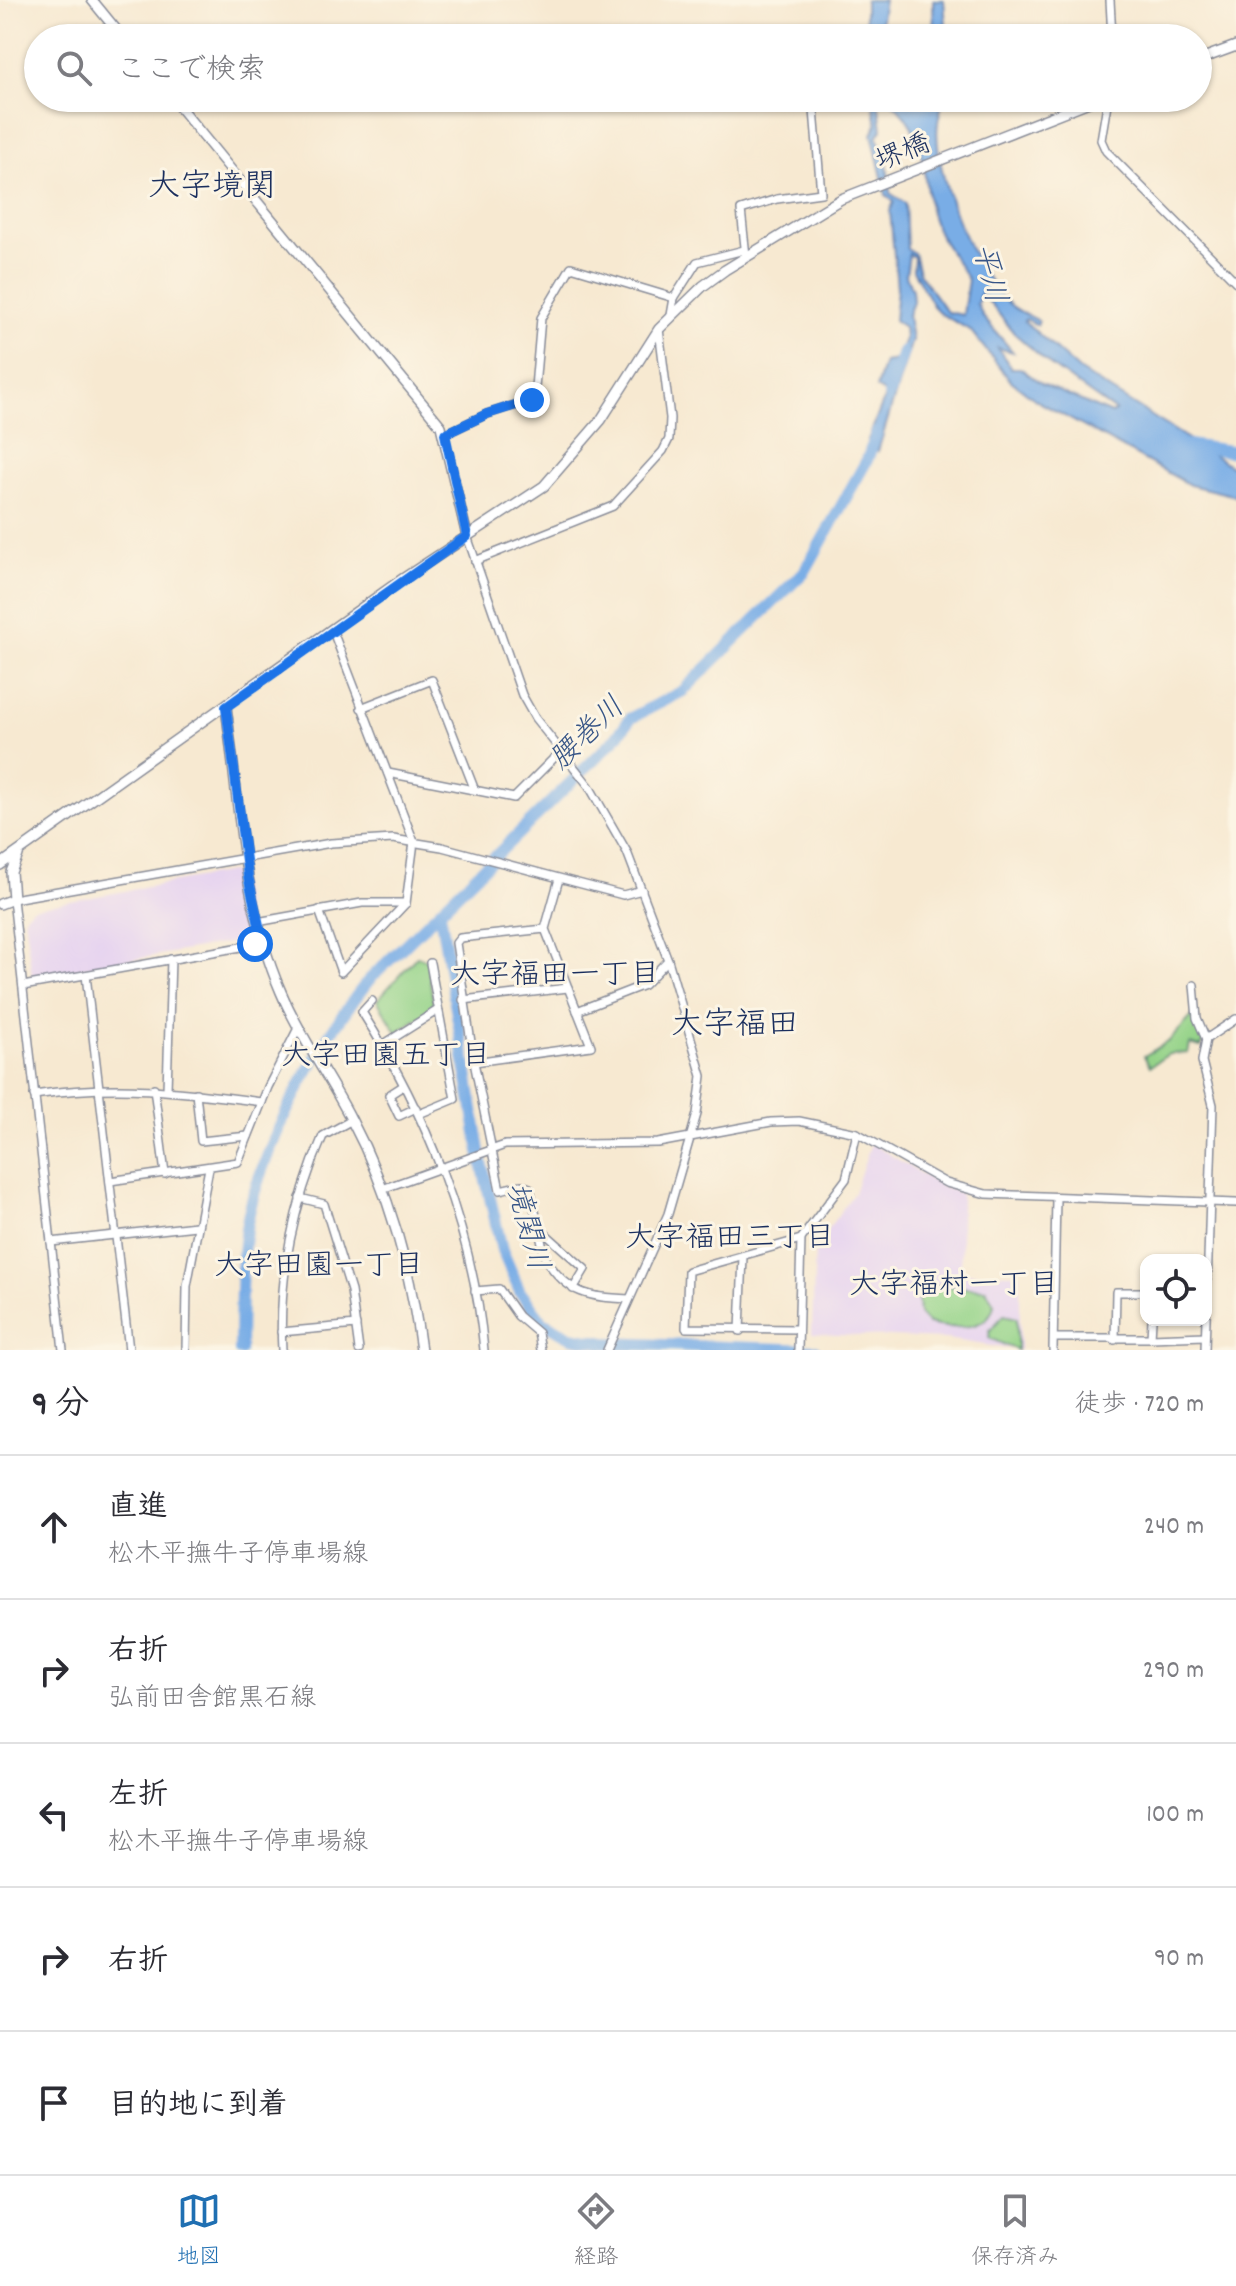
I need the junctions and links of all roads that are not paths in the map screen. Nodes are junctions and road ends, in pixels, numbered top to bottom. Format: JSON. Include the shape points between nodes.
{"nodes":[{"id":1,"x":92,"y":0,"type":"edge"},
{"id":2,"x":1110,"y":0,"type":"edge"},
{"id":3,"x":112,"y":24,"type":"edge"},
{"id":4,"x":1111,"y":24,"type":"edge"},
{"id":5,"x":1236,"y":46,"type":"edge"},
{"id":6,"x":1212,"y":55,"type":"edge"},
{"id":7,"x":183,"y":112,"type":"edge"},
{"id":8,"x":814,"y":112,"type":"edge"},
{"id":9,"x":1061,"y":112,"type":"edge"},
{"id":10,"x":1106,"y":112,"type":"edge"},
{"id":11,"x":745,"y":253,"type":"junction"},
{"id":12,"x":1236,"y":282,"type":"edge"},
{"id":13,"x":674,"y":298,"type":"junction"},
{"id":14,"x":671,"y":315,"type":"junction"},
{"id":15,"x":659,"y":329,"type":"junction"},
{"id":16,"x":445,"y":434,"type":"junction"},
{"id":17,"x":467,"y":536,"type":"junction"},
{"id":18,"x":475,"y":561,"type":"junction"},
{"id":19,"x":332,"y":629,"type":"junction"},
{"id":20,"x":226,"y":707,"type":"junction"},
{"id":21,"x":361,"y":708,"type":"junction"},
{"id":22,"x":561,"y":751,"type":"junction"},
{"id":23,"x":388,"y":773,"type":"junction"},
{"id":24,"x":474,"y":788,"type":"junction"},
{"id":25,"x":414,"y":842,"type":"junction"},
{"id":26,"x":20,"y":853,"type":"junction"},
{"id":27,"x":245,"y":859,"type":"junction"},
{"id":28,"x":0,"y":865,"type":"edge"},
{"id":29,"x":559,"y":879,"type":"junction"},
{"id":30,"x":642,"y":890,"type":"junction"},
{"id":31,"x":13,"y":899,"type":"junction"},
{"id":32,"x":0,"y":902,"type":"edge"},
{"id":33,"x":406,"y":903,"type":"junction"},
{"id":34,"x":319,"y":910,"type":"junction"},
{"id":35,"x":257,"y":922,"type":"junction"},
{"id":36,"x":545,"y":929,"type":"junction"},
{"id":37,"x":263,"y":943,"type":"junction"},
{"id":38,"x":171,"y":959,"type":"junction"},
{"id":39,"x":668,"y":960,"type":"junction"},
{"id":40,"x":430,"y":963,"type":"dead end"},
{"id":41,"x":86,"y":975,"type":"junction"},
{"id":42,"x":1194,"y":985,"type":"dead end"},
{"id":43,"x":23,"y":986,"type":"junction"},
{"id":44,"x":568,"y":988,"type":"junction"},
{"id":45,"x":463,"y":1000,"type":"junction"},
{"id":46,"x":372,"y":1001,"type":"dead end"},
{"id":47,"x":438,"y":1010,"type":"junction"},
{"id":48,"x":577,"y":1011,"type":"junction"},
{"id":49,"x":1236,"y":1019,"type":"edge"},
{"id":50,"x":298,"y":1028,"type":"junction"},
{"id":51,"x":1206,"y":1039,"type":"junction"},
{"id":52,"x":381,"y":1046,"type":"junction"},
{"id":53,"x":474,"y":1062,"type":"junction"},
{"id":54,"x":97,"y":1086,"type":"junction"},
{"id":55,"x":403,"y":1086,"type":"junction"},
{"id":56,"x":154,"y":1088,"type":"junction"},
{"id":57,"x":167,"y":1090,"type":"junction"},
{"id":58,"x":196,"y":1093,"type":"junction"},
{"id":59,"x":34,"y":1095,"type":"junction"},
{"id":60,"x":262,"y":1102,"type":"junction"},
{"id":61,"x":417,"y":1111,"type":"junction"},
{"id":62,"x":352,"y":1120,"type":"junction"},
{"id":63,"x":857,"y":1133,"type":"junction"},
{"id":64,"x":248,"y":1136,"type":"junction"},
{"id":65,"x":691,"y":1138,"type":"junction"},
{"id":66,"x":491,"y":1149,"type":"junction"},
{"id":67,"x":209,"y":1168,"type":"junction"},
{"id":68,"x":441,"y":1168,"type":"junction"},
{"id":69,"x":165,"y":1174,"type":"junction"},
{"id":70,"x":110,"y":1181,"type":"junction"},
{"id":71,"x":382,"y":1189,"type":"junction"},
{"id":72,"x":300,"y":1198,"type":"junction"},
{"id":73,"x":1056,"y":1198,"type":"junction"},
{"id":74,"x":1209,"y":1202,"type":"junction"},
{"id":75,"x":1236,"y":1203,"type":"edge"},
{"id":76,"x":196,"y":1226,"type":"junction"},
{"id":77,"x":539,"y":1228,"type":"junction"},
{"id":78,"x":116,"y":1236,"type":"junction"},
{"id":79,"x":801,"y":1239,"type":"junction"},
{"id":80,"x":51,"y":1242,"type":"junction"},
{"id":81,"x":743,"y":1256,"type":"junction"},
{"id":82,"x":573,"y":1289,"type":"junction"},
{"id":83,"x":475,"y":1291,"type":"junction"},
{"id":84,"x":1140,"y":1292,"type":"edge"},
{"id":85,"x":629,"y":1299,"type":"junction"},
{"id":86,"x":356,"y":1325,"type":"junction"},
{"id":87,"x":1152,"y":1326,"type":"edge"},
{"id":88,"x":798,"y":1329,"type":"junction"},
{"id":89,"x":740,"y":1331,"type":"junction"},
{"id":90,"x":281,"y":1332,"type":"junction"},
{"id":91,"x":1205,"y":1336,"type":"junction"},
{"id":92,"x":1054,"y":1338,"type":"junction"},
{"id":93,"x":1151,"y":1338,"type":"junction"},
{"id":94,"x":1115,"y":1340,"type":"junction"},
{"id":95,"x":63,"y":1350,"type":"edge"},
{"id":96,"x":129,"y":1350,"type":"edge"},
{"id":97,"x":186,"y":1350,"type":"edge"},
{"id":98,"x":282,"y":1350,"type":"edge"},
{"id":99,"x":359,"y":1350,"type":"edge"},
{"id":100,"x":421,"y":1350,"type":"edge"},
{"id":101,"x":484,"y":1350,"type":"edge"},
{"id":102,"x":541,"y":1350,"type":"edge"},
{"id":103,"x":607,"y":1350,"type":"edge"},
{"id":104,"x":798,"y":1350,"type":"edge"},
{"id":105,"x":1053,"y":1350,"type":"edge"},
{"id":106,"x":1205,"y":1350,"type":"edge"}],
"edges":[{"from":1,"to":3,"type":"main road"},
{"from":2,"to":4,"type":"street"},
{"from":5,"to":6,"type":"main road"},
{"from":7,"to":16,"type":"main road"},
{"from":8,"to":11,"type":"street","via":[[821,193],[741,210]]},
{"from":9,"to":11,"type":"main road","name":"堺橋","via":[[861,190]]},
{"from":10,"to":12,"type":"street","via":[[1101,140],[1106,151]]},
{"from":11,"to":13,"type":"street","via":[[697,262]]},
{"from":11,"to":14,"type":"main road","name":"堺橋"},
{"from":13,"to":14,"type":"street"},
{"from":13,"to":16,"type":"street","via":[[571,267],[541,318],[534,399]]},
{"from":14,"to":15,"type":"main road","name":"堺橋"},
{"from":15,"to":17,"type":"main road","name":"堺橋","via":[[601,420],[560,472]]},
{"from":15,"to":18,"type":"street","via":[[670,418],[663,451],[613,506]]},
{"from":16,"to":17,"type":"main road"},
{"from":17,"to":18,"type":"street"},
{"from":17,"to":19,"type":"main road","name":"堺橋"},
{"from":18,"to":22,"type":"street","via":[[522,695]]},
{"from":19,"to":20,"type":"main road","name":"堺橋"},
{"from":19,"to":21,"type":"street"},
{"from":20,"to":26,"type":"main road","name":"堺橋"},
{"from":20,"to":27,"type":"main road"},
{"from":21,"to":23,"type":"street"},
{"from":21,"to":24,"type":"street","via":[[432,680]]},
{"from":22,"to":24,"type":"street","via":[[514,798]]},
{"from":22,"to":30,"type":"street","via":[[621,840]]},
{"from":23,"to":24,"type":"street"},
{"from":23,"to":25,"type":"street"},
{"from":25,"to":27,"type":"street","via":[[362,840]]},
{"from":25,"to":29,"type":"street"},
{"from":25,"to":33,"type":"street"},
{"from":26,"to":28,"type":"main road","name":"堺橋"},
{"from":26,"to":31,"type":"main road","via":[[13,864]]},
{"from":27,"to":31,"type":"street"},
{"from":27,"to":35,"type":"main road"},
{"from":29,"to":30,"type":"street","via":[[623,895]]},
{"from":29,"to":36,"type":"street"},
{"from":30,"to":39,"type":"street"},
{"from":31,"to":32,"type":"main road"},
{"from":31,"to":43,"type":"street"},
{"from":33,"to":34,"type":"street"},
{"from":33,"to":34,"type":"street","via":[[341,972]]},
{"from":34,"to":35,"type":"street"},
{"from":35,"to":37,"type":"main road"},
{"from":36,"to":44,"type":"street"},
{"from":36,"to":45,"type":"street","via":[[460,938],[455,951]]},
{"from":37,"to":38,"type":"street"},
{"from":37,"to":50,"type":"main road"},
{"from":38,"to":41,"type":"street"},
{"from":38,"to":57,"type":"street"},
{"from":39,"to":48,"type":"street","via":[[644,985]]},
{"from":39,"to":65,"type":"street","via":[[702,1076]]},
{"from":40,"to":47,"type":"street"},
{"from":41,"to":43,"type":"street"},
{"from":41,"to":54,"type":"street"},
{"from":42,"to":51,"type":"street","via":[[1197,1018]]},
{"from":43,"to":59,"type":"street"},
{"from":44,"to":45,"type":"street"},
{"from":44,"to":48,"type":"street"},
{"from":45,"to":53,"type":"street"},
{"from":46,"to":52,"type":"street","via":[[362,1012]]},
{"from":47,"to":52,"type":"street"},
{"from":47,"to":61,"type":"street","via":[[455,1099]]},
{"from":48,"to":53,"type":"street","via":[[591,1046]]},
{"from":49,"to":51,"type":"street"},
{"from":50,"to":60,"type":"street"},
{"from":50,"to":62,"type":"main road"},
{"from":51,"to":74,"type":"street","via":[[1202,1061],[1213,1105]]},
{"from":52,"to":55,"type":"street"},
{"from":53,"to":66,"type":"street"},
{"from":54,"to":56,"type":"street"},
{"from":54,"to":59,"type":"street"},
{"from":54,"to":70,"type":"street"},
{"from":55,"to":61,"type":"street"},
{"from":55,"to":61,"type":"street","via":[[389,1095],[399,1116]]},
{"from":56,"to":57,"type":"street"},
{"from":56,"to":69,"type":"street"},
{"from":57,"to":58,"type":"street"},
{"from":58,"to":60,"type":"street"},
{"from":58,"to":64,"type":"street","via":[[201,1141]]},
{"from":59,"to":80,"type":"street"},
{"from":60,"to":64,"type":"street"},
{"from":61,"to":68,"type":"street"},
{"from":62,"to":71,"type":"main road"},
{"from":62,"to":72,"type":"street","via":[[323,1136]]},
{"from":63,"to":65,"type":"street","via":[[799,1121]]},
{"from":63,"to":73,"type":"street","via":[[946,1183],[1003,1196]]},
{"from":63,"to":79,"type":"street","via":[[846,1179]]},
{"from":64,"to":67,"type":"street","via":[[238,1162]]},
{"from":65,"to":66,"type":"street"},
{"from":65,"to":85,"type":"street","via":[[668,1214]]},
{"from":66,"to":68,"type":"street"},
{"from":66,"to":77,"type":"street","via":[[500,1190],[530,1188]]},
{"from":67,"to":69,"type":"street"},
{"from":67,"to":76,"type":"street"},
{"from":68,"to":71,"type":"street"},
{"from":68,"to":83,"type":"street"},
{"from":69,"to":70,"type":"street"},
{"from":70,"to":78,"type":"street"},
{"from":71,"to":100,"type":"main road","via":[[405,1256]]},
{"from":72,"to":86,"type":"street","via":[[324,1204],[345,1265]]},
{"from":72,"to":90,"type":"street","via":[[288,1253]]},
{"from":73,"to":74,"type":"street"},
{"from":73,"to":92,"type":"street"},
{"from":74,"to":75,"type":"street"},
{"from":74,"to":91,"type":"street"},
{"from":76,"to":78,"type":"street"},
{"from":76,"to":97,"type":"street","via":[[187,1286]]},
{"from":77,"to":82,"type":"street","via":[[545,1258]]},
{"from":77,"to":82,"type":"street","via":[[585,1269]]},
{"from":78,"to":80,"type":"street"},
{"from":78,"to":96,"type":"street"},
{"from":79,"to":81,"type":"street"},
{"from":79,"to":88,"type":"street"},
{"from":80,"to":95,"type":"street"},
{"from":81,"to":89,"type":"street"},
{"from":81,"to":89,"type":"street","via":[[688,1271],[687,1286],[686,1328]]},
{"from":82,"to":85,"type":"street","via":[[583,1295]]},
{"from":83,"to":101,"type":"street"},
{"from":83,"to":102,"type":"street","via":[[499,1289],[538,1333]]},
{"from":84,"to":94,"type":"street","via":[[1116,1292]]},
{"from":85,"to":103,"type":"street"},
{"from":86,"to":90,"type":"street"},
{"from":86,"to":99,"type":"street"},
{"from":87,"to":93,"type":"street"},
{"from":88,"to":89,"type":"street"},
{"from":88,"to":104,"type":"street"},
{"from":90,"to":98,"type":"street"},
{"from":91,"to":93,"type":"street"},
{"from":91,"to":106,"type":"street"},
{"from":92,"to":94,"type":"street"},
{"from":92,"to":105,"type":"street"},
{"from":93,"to":94,"type":"street"}]}
